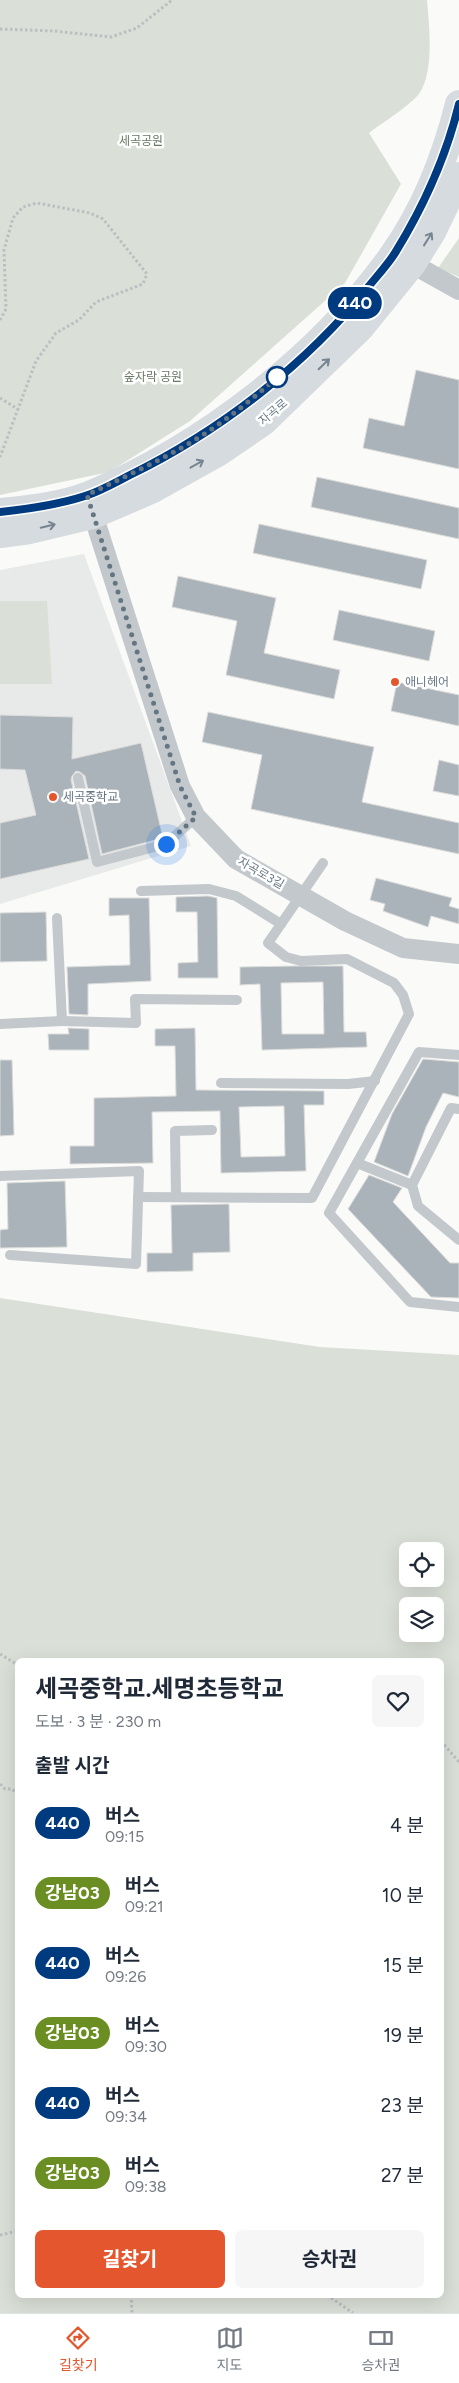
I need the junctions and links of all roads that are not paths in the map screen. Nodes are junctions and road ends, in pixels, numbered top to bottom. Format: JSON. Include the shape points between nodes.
{"nodes":[{"id":1,"x":459,"y":104,"type":"edge"},
{"id":2,"x":459,"y":176,"type":"edge"},
{"id":3,"x":403,"y":259,"type":"junction"},
{"id":4,"x":459,"y":290,"type":"edge"},
{"id":5,"x":90,"y":505,"type":"junction"},
{"id":6,"x":0,"y":512,"type":"edge"},
{"id":7,"x":0,"y":534,"type":"edge"},
{"id":8,"x":78,"y":778,"type":"dead end"},
{"id":9,"x":196,"y":817,"type":"junction"},
{"id":10,"x":323,"y":863,"type":"dead end"},
{"id":11,"x":141,"y":891,"type":"dead end"},
{"id":12,"x":300,"y":896,"type":"junction"},
{"id":13,"x":57,"y":918,"type":"dead end"},
{"id":14,"x":281,"y":924,"type":"junction"},
{"id":15,"x":459,"y":954,"type":"edge"},
{"id":16,"x":237,"y":1000,"type":"dead end"},
{"id":17,"x":62,"y":1021,"type":"junction"},
{"id":18,"x":0,"y":1024,"type":"edge"},
{"id":19,"x":459,"y":1055,"type":"edge"},
{"id":20,"x":375,"y":1081,"type":"junction"},
{"id":21,"x":221,"y":1083,"type":"dead end"},
{"id":22,"x":459,"y":1110,"type":"edge"},
{"id":23,"x":212,"y":1130,"type":"dead end"},
{"id":24,"x":357,"y":1163,"type":"junction"},
{"id":25,"x":0,"y":1176,"type":"edge"},
{"id":26,"x":412,"y":1185,"type":"junction"},
{"id":27,"x":176,"y":1196,"type":"junction"},
{"id":28,"x":138,"y":1197,"type":"junction"},
{"id":29,"x":459,"y":1240,"type":"edge"},
{"id":30,"x":10,"y":1255,"type":"dead end"},
{"id":31,"x":459,"y":1306,"type":"edge"}],
"edges":[{"from":1,"to":3,"type":"main road","name":"자곡로","via":[[450,141]]},
{"from":3,"to":2,"type":"main road","name":"자곡로","one_way":true,"via":[[432,232]]},
{"from":3,"to":4,"type":"street"},
{"from":3,"to":5,"type":"main road","name":"자곡로","via":[[359,298],[323,338],[250,401]]},
{"from":5,"to":6,"type":"main road","name":"자곡로"},
{"from":7,"to":5,"type":"main road","name":"자곡로","one_way":true,"via":[[30,530]]},
{"from":5,"to":9,"type":"street","name":"자곡로3길","via":[[180,786]]},
{"from":8,"to":9,"type":"lane","via":[[97,862],[166,844]]},
{"from":9,"to":12,"type":"street","name":"자곡로3길","via":[[236,859]]},
{"from":10,"to":12,"type":"lane"},
{"from":11,"to":14,"type":"lane","via":[[209,889],[236,896]]},
{"from":12,"to":14,"type":"lane"},
{"from":12,"to":15,"type":"street","name":"자곡로3길","via":[[403,948]]},
{"from":13,"to":17,"type":"lane"},
{"from":14,"to":20,"type":"lane","via":[[268,943],[286,957],[301,961],[347,959],[394,983],[403,995],[409,1014]]},
{"from":16,"to":17,"type":"lane","via":[[135,999],[136,1023]]},
{"from":17,"to":18,"type":"lane"},
{"from":19,"to":24,"type":"lane","via":[[419,1052]]},
{"from":20,"to":21,"type":"lane","via":[[348,1084]]},
{"from":20,"to":27,"type":"lane","via":[[312,1198]]},
{"from":22,"to":26,"type":"lane","via":[[450,1108]]},
{"from":23,"to":27,"type":"lane","via":[[175,1131]]},
{"from":24,"to":26,"type":"lane"},
{"from":24,"to":31,"type":"lane","via":[[328,1214],[410,1302]]},
{"from":25,"to":28,"type":"lane","via":[[139,1171]]},
{"from":26,"to":29,"type":"lane","via":[[418,1206]]},
{"from":27,"to":28,"type":"lane"},
{"from":28,"to":30,"type":"lane","via":[[136,1264]]}]}
